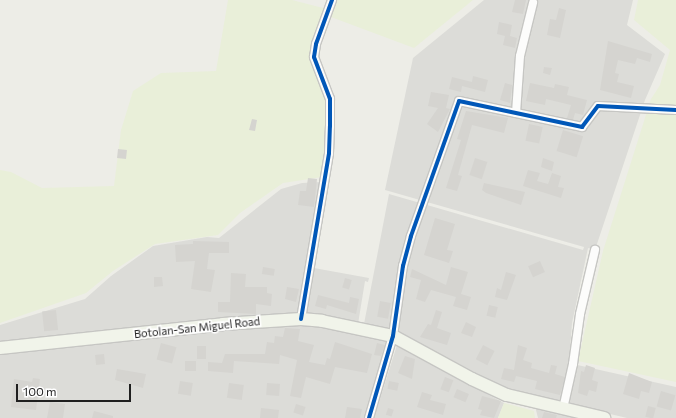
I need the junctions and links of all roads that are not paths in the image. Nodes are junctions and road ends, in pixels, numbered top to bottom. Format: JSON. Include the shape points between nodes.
{"nodes":[{"id":1,"x":332,"y":0,"type":"edge"},
{"id":2,"x":533,"y":3,"type":"dead end"},
{"id":3,"x":676,"y":110,"type":"edge"},
{"id":4,"x":516,"y":113,"type":"junction"},
{"id":5,"x":595,"y":250,"type":"dead end"},
{"id":6,"x":301,"y":319,"type":"junction"},
{"id":7,"x":393,"y":336,"type":"junction"},
{"id":8,"x":0,"y":348,"type":"edge"},
{"id":9,"x":563,"y":409,"type":"junction"},
{"id":10,"x":369,"y":418,"type":"edge"},
{"id":11,"x":604,"y":418,"type":"edge"}],
"edges":[{"from":1,"to":6,"type":"street","via":[[316,44],[314,57],[330,99],[329,153]]},
{"from":2,"to":4,"type":"street","via":[[520,56]]},
{"from":3,"to":4,"type":"street","via":[[598,106],[582,127]]},
{"from":4,"to":7,"type":"street","via":[[459,102],[411,236],[403,266]]},
{"from":5,"to":9,"type":"street","via":[[580,314]]},
{"from":6,"to":7,"type":"main road","name":"Botolan-San Miguel Road"},
{"from":6,"to":8,"type":"main road","name":"Botolan-San Miguel Road","via":[[223,324]]},
{"from":7,"to":9,"type":"main road","name":"Botolan-San Miguel Road","via":[[490,388]]},
{"from":7,"to":10,"type":"street"},
{"from":9,"to":11,"type":"main road","name":"Botolan-San Miguel Road"}]}
